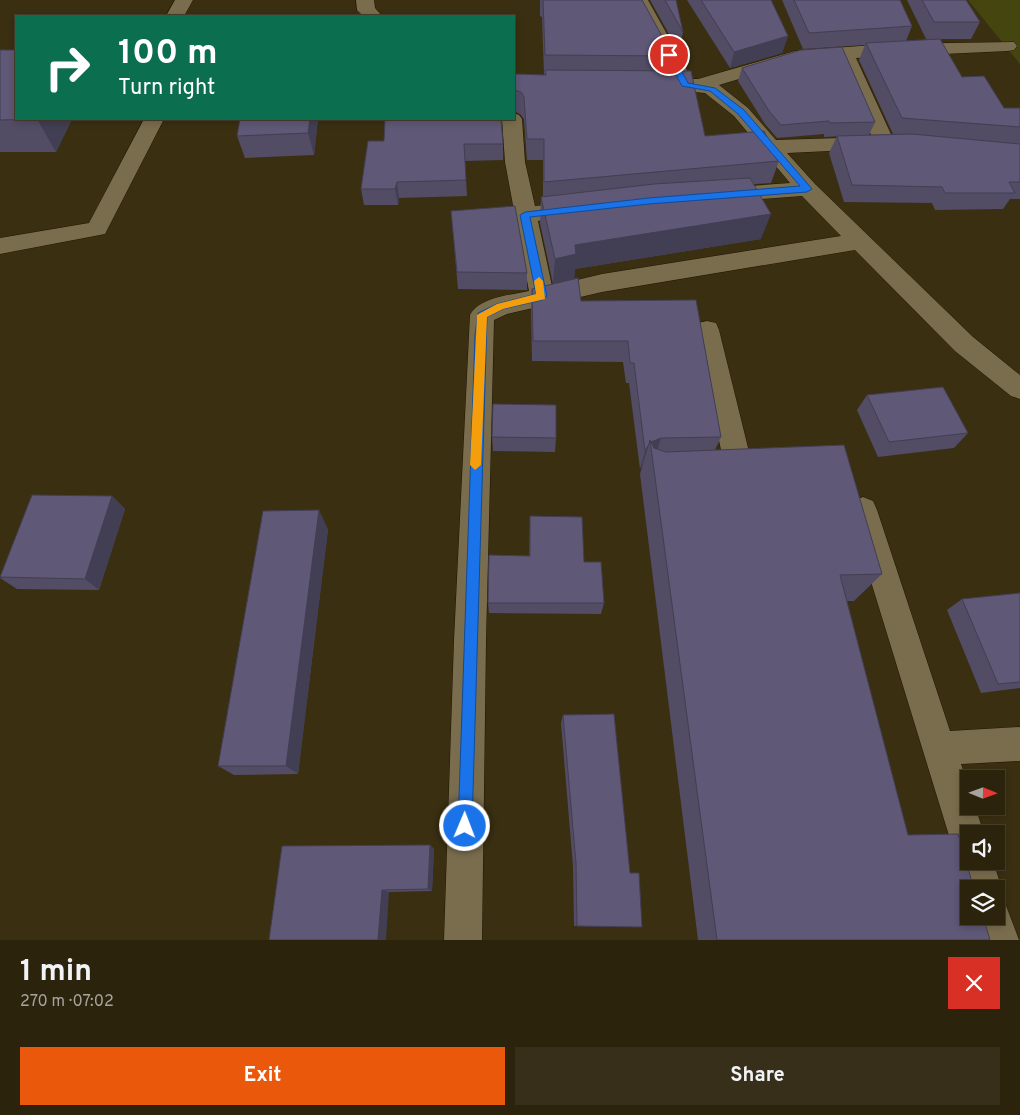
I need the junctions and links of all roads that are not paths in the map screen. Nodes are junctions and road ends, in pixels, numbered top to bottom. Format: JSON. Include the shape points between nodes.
{"nodes":[{"id":1,"x":184,"y":0,"type":"edge"},
{"id":2,"x":365,"y":0,"type":"edge"},
{"id":3,"x":639,"y":0,"type":"edge"},
{"id":4,"x":176,"y":15,"type":"edge"},
{"id":5,"x":372,"y":15,"type":"edge"},
{"id":6,"x":1008,"y":46,"type":"dead end"},
{"id":7,"x":845,"y":54,"type":"junction"},
{"id":8,"x":637,"y":84,"type":"edge"},
{"id":9,"x":692,"y":85,"type":"junction"},
{"id":10,"x":153,"y":120,"type":"edge"},
{"id":11,"x":512,"y":120,"type":"edge"},
{"id":12,"x":772,"y":147,"type":"junction"},
{"id":13,"x":807,"y":189,"type":"junction"},
{"id":14,"x":698,"y":197,"type":"edge"},
{"id":15,"x":601,"y":206,"type":"edge"},
{"id":16,"x":525,"y":215,"type":"junction"},
{"id":17,"x":860,"y":241,"type":"junction"},
{"id":18,"x":0,"y":246,"type":"edge"},
{"id":19,"x":542,"y":296,"type":"junction"},
{"id":20,"x":707,"y":330,"type":"dead end"},
{"id":21,"x":1020,"y":389,"type":"edge"},
{"id":22,"x":769,"y":467,"type":"edge"},
{"id":23,"x":854,"y":483,"type":"edge"},
{"id":24,"x":1020,"y":744,"type":"edge"},
{"id":25,"x":939,"y":748,"type":"junction"},
{"id":26,"x":964,"y":825,"type":"edge"},
{"id":27,"x":995,"y":925,"type":"edge"},
{"id":28,"x":462,"y":940,"type":"edge"},
{"id":29,"x":1000,"y":940,"type":"edge"}],
"edges":[{"from":1,"to":4,"type":"street"},
{"from":2,"to":5,"type":"street","via":[[366,10]]},
{"from":3,"to":9,"type":"street"},
{"from":6,"to":7,"type":"street","via":[[916,41]]},
{"from":7,"to":9,"type":"street","via":[[791,49]]},
{"from":7,"to":12,"type":"street","via":[[894,143]]},
{"from":8,"to":9,"type":"street"},
{"from":9,"to":12,"type":"street","via":[[712,90],[741,112]]},
{"from":10,"to":18,"type":"street","via":[[97,228]]},
{"from":11,"to":16,"type":"street","via":[[515,162]]},
{"from":12,"to":13,"type":"street"},
{"from":13,"to":14,"type":"street"},
{"from":13,"to":17,"type":"street"},
{"from":15,"to":16,"type":"street"},
{"from":16,"to":19,"type":"street"},
{"from":17,"to":19,"type":"street","via":[[731,260]]},
{"from":17,"to":21,"type":"street","via":[[964,344]]},
{"from":19,"to":28,"type":"street","via":[[501,306],[482,315]]},
{"from":20,"to":22,"type":"street","via":[[725,468]]},
{"from":23,"to":25,"type":"street"},
{"from":24,"to":25,"type":"street"},
{"from":25,"to":26,"type":"street"},
{"from":27,"to":29,"type":"street"}]}
